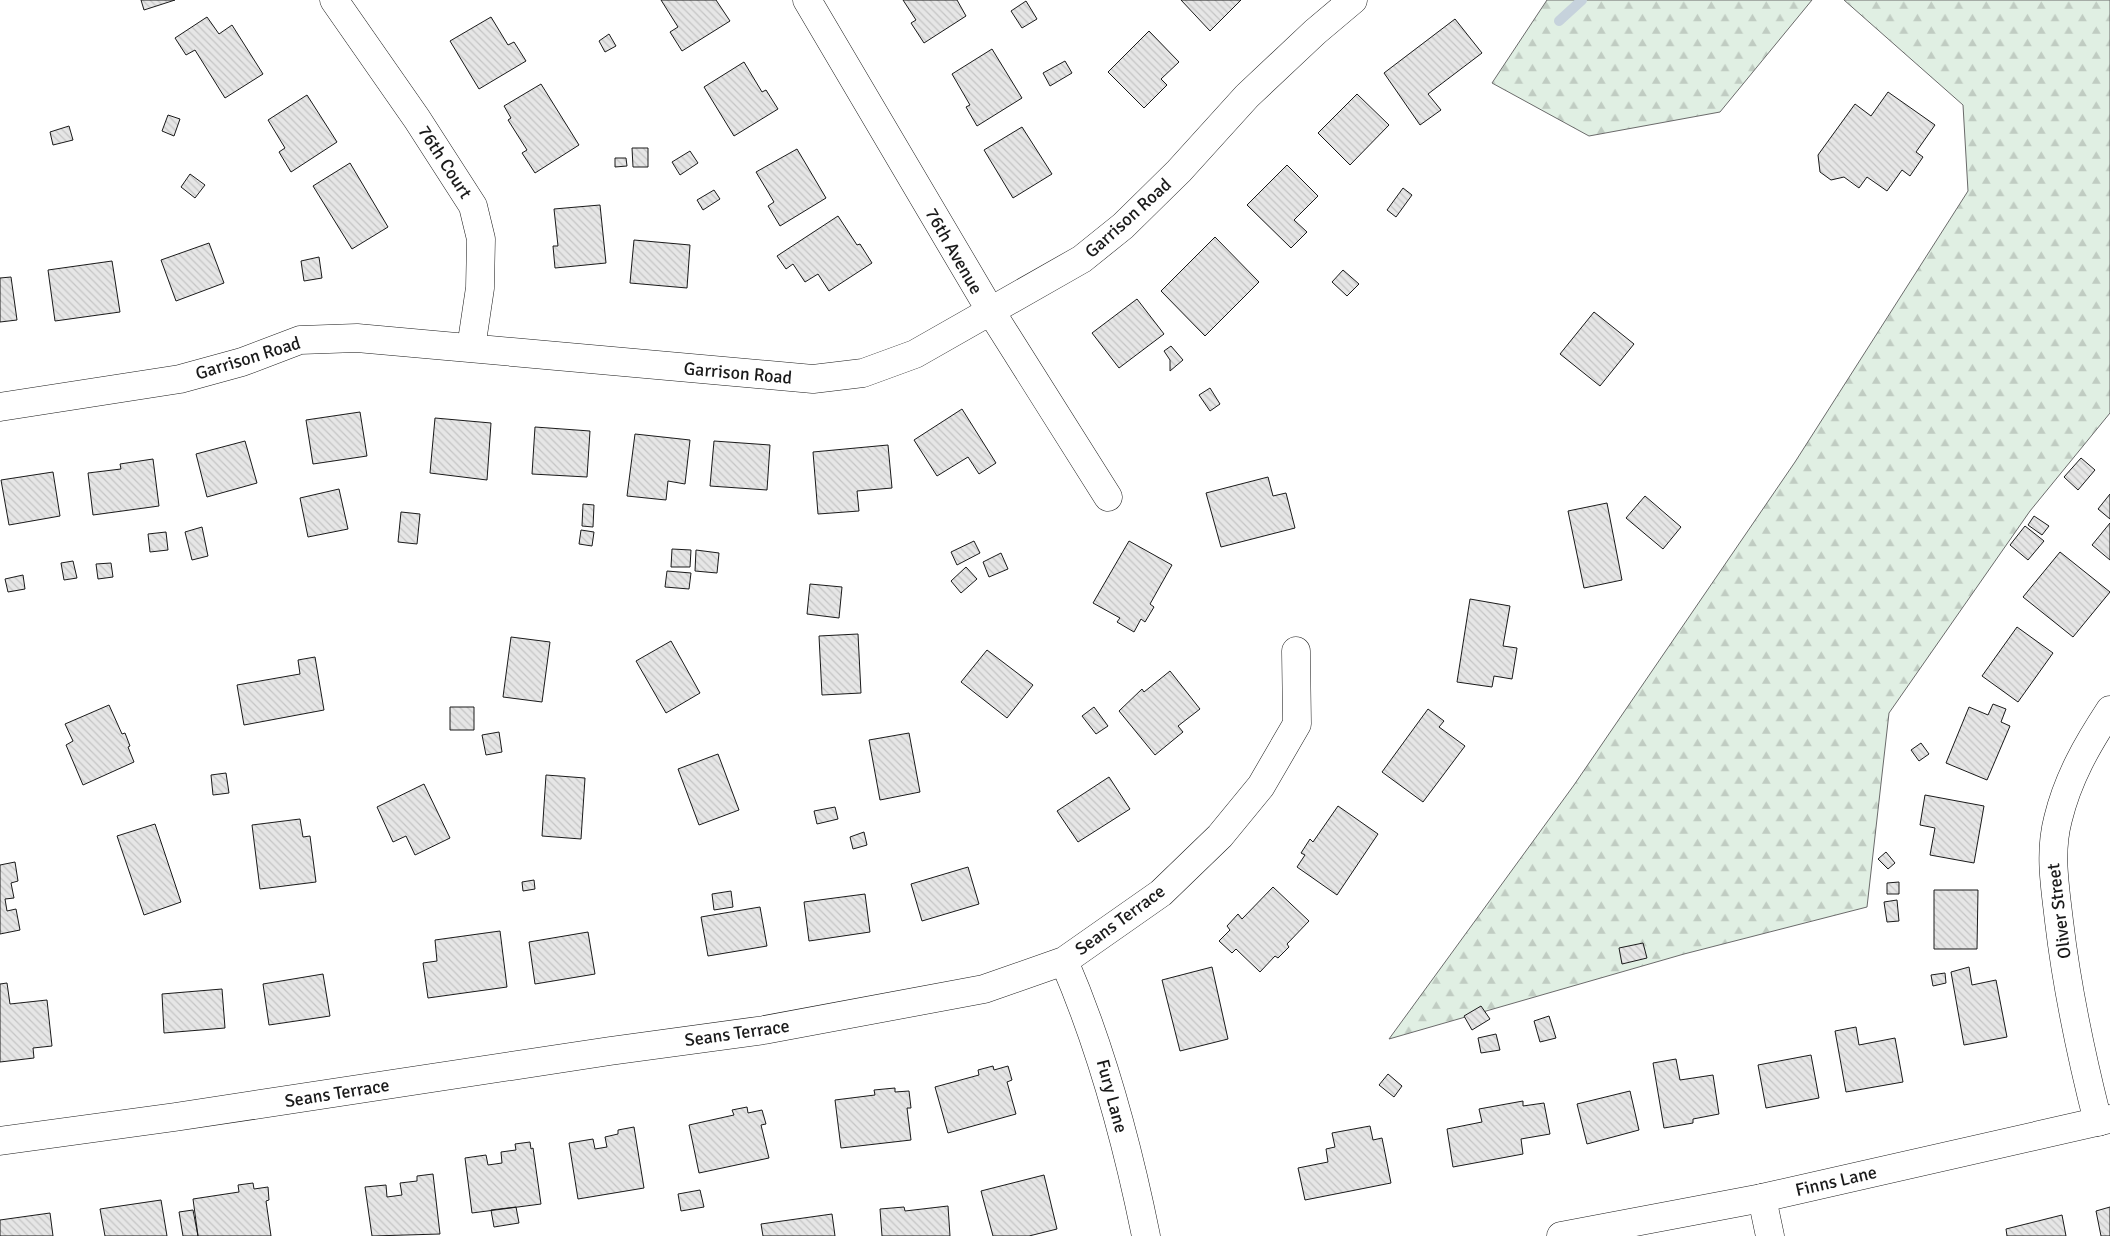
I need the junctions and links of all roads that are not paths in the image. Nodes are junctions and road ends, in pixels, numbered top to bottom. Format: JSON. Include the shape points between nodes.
{"nodes":[{"id":1,"x":334,"y":0,"type":"edge"},
{"id":2,"x":807,"y":0,"type":"edge"},
{"id":3,"x":1353,"y":0,"type":"edge"},
{"id":4,"x":990,"y":310,"type":"junction"},
{"id":5,"x":471,"y":348,"type":"junction"},
{"id":6,"x":0,"y":407,"type":"edge"},
{"id":7,"x":1108,"y":497,"type":"dead end"},
{"id":8,"x":1296,"y":651,"type":"dead end"},
{"id":9,"x":2110,"y":710,"type":"edge"},
{"id":10,"x":1064,"y":961,"type":"junction"},
{"id":11,"x":2104,"y":1120,"type":"edge"},
{"id":12,"x":0,"y":1141,"type":"edge"},
{"id":13,"x":1762,"y":1198,"type":"junction"},
{"id":14,"x":1146,"y":1236,"type":"edge"},
{"id":15,"x":1561,"y":1236,"type":"edge"},
{"id":16,"x":1770,"y":1236,"type":"edge"}],
"edges":[{"from":1,"to":5,"type":"street","name":"76th Court","via":[[473,206],[481,239],[480,288]]},
{"from":2,"to":4,"type":"street","name":"76th Avenue"},
{"from":3,"to":4,"type":"street","name":"Garrison Road","via":[[1247,96],[1124,226],[1082,260]]},
{"from":4,"to":5,"type":"street","name":"Garrison Road","via":[[915,354],[862,373],[813,379]]},
{"from":4,"to":7,"type":"street","name":"76th Avenue"},
{"from":5,"to":6,"type":"street","name":"Garrison Road","via":[[357,338],[300,340],[242,362],[180,379]]},
{"from":8,"to":10,"type":"street","name":"Seans Terrace","via":[[1297,724],[1261,786],[1220,836],[1160,894]]},
{"from":9,"to":11,"type":"street","name":"Oliver Street","via":[[2087,744],[2072,775],[2058,820],[2052,863],[2079,1046]]},
{"from":10,"to":12,"type":"street","name":"Seans Terrace","via":[[984,989],[764,1030]]},
{"from":10,"to":14,"type":"street","name":"Fury Lane","via":[[1094,1033]]},
{"from":11,"to":13,"type":"street","name":"Finns Lane"},
{"from":13,"to":15,"type":"street","name":"Finns Lane"},
{"from":13,"to":16,"type":"street"}]}
